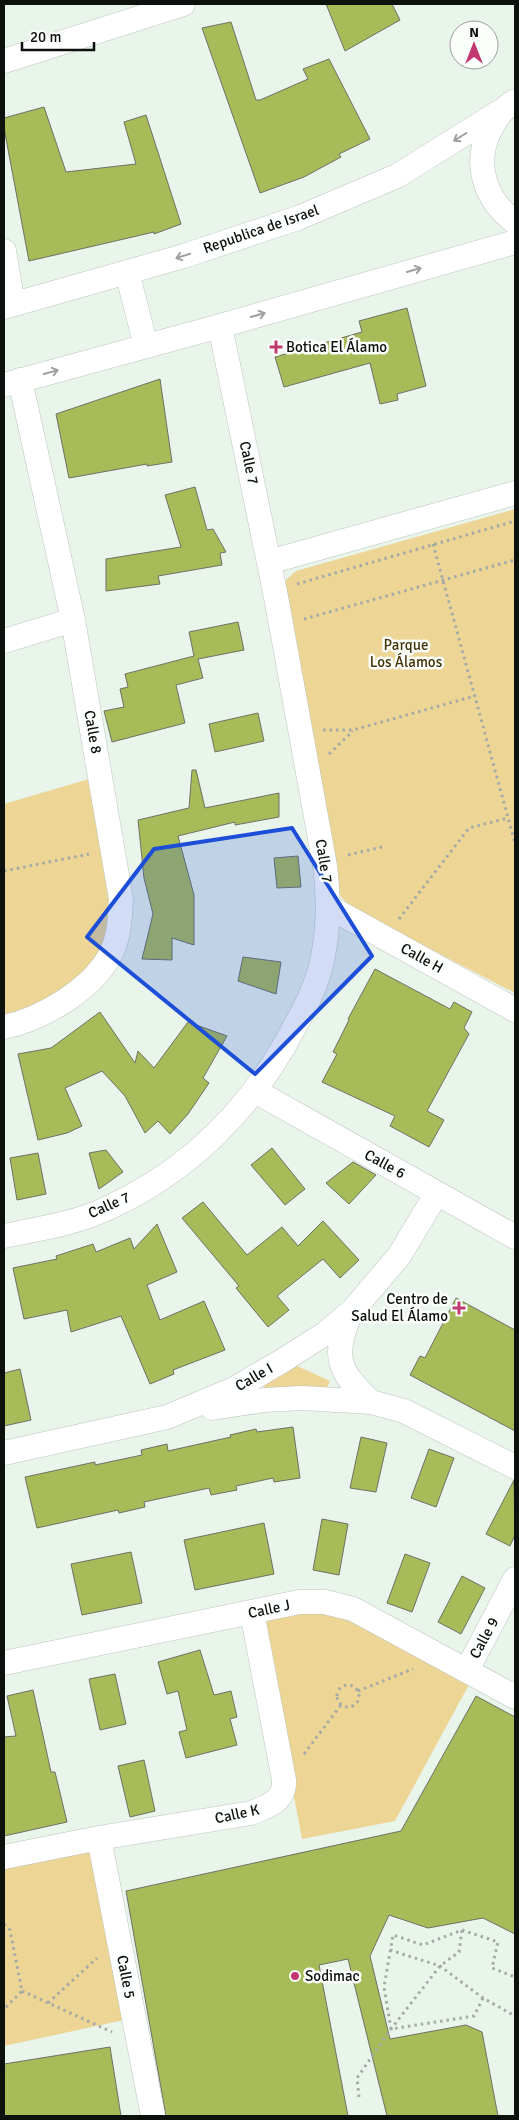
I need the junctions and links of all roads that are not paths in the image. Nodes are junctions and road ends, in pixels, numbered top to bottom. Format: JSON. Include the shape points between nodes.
{"nodes":[{"id":1,"x":183,"y":4,"type":"edge"},
{"id":2,"x":4,"y":61,"type":"edge"},
{"id":3,"x":508,"y":106,"type":"edge"},
{"id":4,"x":515,"y":222,"type":"edge"},
{"id":5,"x":515,"y":242,"type":"edge"},
{"id":6,"x":4,"y":251,"type":"edge"},
{"id":7,"x":127,"y":272,"type":"junction"},
{"id":8,"x":8,"y":306,"type":"edge"},
{"id":9,"x":220,"y":326,"type":"junction"},
{"id":10,"x":146,"y":346,"type":"junction"},
{"id":11,"x":12,"y":382,"type":"edge"},
{"id":12,"x":515,"y":493,"type":"edge"},
{"id":13,"x":269,"y":562,"type":"junction"},
{"id":14,"x":73,"y":620,"type":"junction"},
{"id":15,"x":4,"y":642,"type":"edge"},
{"id":16,"x":329,"y":907,"type":"junction"},
{"id":17,"x":515,"y":1010,"type":"edge"},
{"id":18,"x":4,"y":1027,"type":"edge"},
{"id":19,"x":255,"y":1091,"type":"junction"},
{"id":20,"x":438,"y":1193,"type":"junction"},
{"id":21,"x":4,"y":1236,"type":"edge"},
{"id":22,"x":515,"y":1237,"type":"edge"},
{"id":23,"x":352,"y":1311,"type":"junction"},
{"id":24,"x":371,"y":1402,"type":"junction"},
{"id":25,"x":167,"y":1417,"type":"junction"},
{"id":26,"x":4,"y":1453,"type":"edge"},
{"id":27,"x":515,"y":1467,"type":"edge"},
{"id":28,"x":515,"y":1578,"type":"edge"},
{"id":29,"x":252,"y":1612,"type":"junction"},
{"id":30,"x":4,"y":1663,"type":"edge"},
{"id":31,"x":467,"y":1670,"type":"junction"},
{"id":32,"x":515,"y":1697,"type":"edge"},
{"id":33,"x":99,"y":1838,"type":"junction"},
{"id":34,"x":4,"y":1857,"type":"edge"},
{"id":35,"x":153,"y":2116,"type":"edge"}],
"edges":[{"from":1,"to":2,"type":"street"},
{"from":3,"to":4,"type":"street","via":[[484,143],[482,165],[486,187],[497,206]]},
{"from":3,"to":7,"type":"street","name":"Republica de Israel","one_way":true,"via":[[397,176],[353,196],[242,238]]},
{"from":9,"to":5,"type":"street","one_way":true},
{"from":6,"to":8,"type":"street"},
{"from":7,"to":8,"type":"street","name":"Republica de Israel"},
{"from":7,"to":10,"type":"street"},
{"from":9,"to":10,"type":"street"},
{"from":9,"to":13,"type":"street","name":"Calle 7"},
{"from":11,"to":10,"type":"street","one_way":true},
{"from":11,"to":14,"type":"street","name":"Calle 8"},
{"from":12,"to":13,"type":"street"},
{"from":13,"to":16,"type":"street","name":"Calle 7","via":[[325,866]]},
{"from":14,"to":15,"type":"street"},
{"from":14,"to":18,"type":"street","name":"Calle 8","via":[[121,899],[119,930],[108,959],[84,989],[50,1010]]},
{"from":16,"to":17,"type":"street","name":"Calle H"},
{"from":16,"to":19,"type":"street","name":"Calle 7","via":[[323,957],[306,1005],[282,1052]]},
{"from":19,"to":20,"type":"street","name":"Calle 6"},
{"from":19,"to":21,"type":"street","name":"Calle 7","via":[[228,1124],[191,1157],[152,1184],[88,1216]]},
{"from":20,"to":22,"type":"street","name":"Calle 6"},
{"from":20,"to":23,"type":"street","name":"Calle I","via":[[399,1256]]},
{"from":23,"to":24,"type":"street","via":[[341,1336],[343,1369],[353,1386]]},
{"from":23,"to":25,"type":"street","name":"Calle I","via":[[326,1333],[234,1389]]},
{"from":24,"to":25,"type":"street","via":[[302,1398],[264,1400]]},
{"from":24,"to":27,"type":"street","via":[[404,1411]]},
{"from":25,"to":26,"type":"street","name":"Calle I"},
{"from":28,"to":31,"type":"street","name":"Calle 9"},
{"from":29,"to":30,"type":"street","name":"Calle J"},
{"from":29,"to":31,"type":"street","name":"Calle J","via":[[300,1602],[325,1602],[353,1609]]},
{"from":29,"to":33,"type":"street","name":"Calle K","via":[[284,1780],[284,1790],[278,1800],[251,1813]]},
{"from":31,"to":32,"type":"street","name":"Calle J"},
{"from":33,"to":34,"type":"street","name":"Calle K"},
{"from":33,"to":35,"type":"street","name":"Calle 5"}]}
